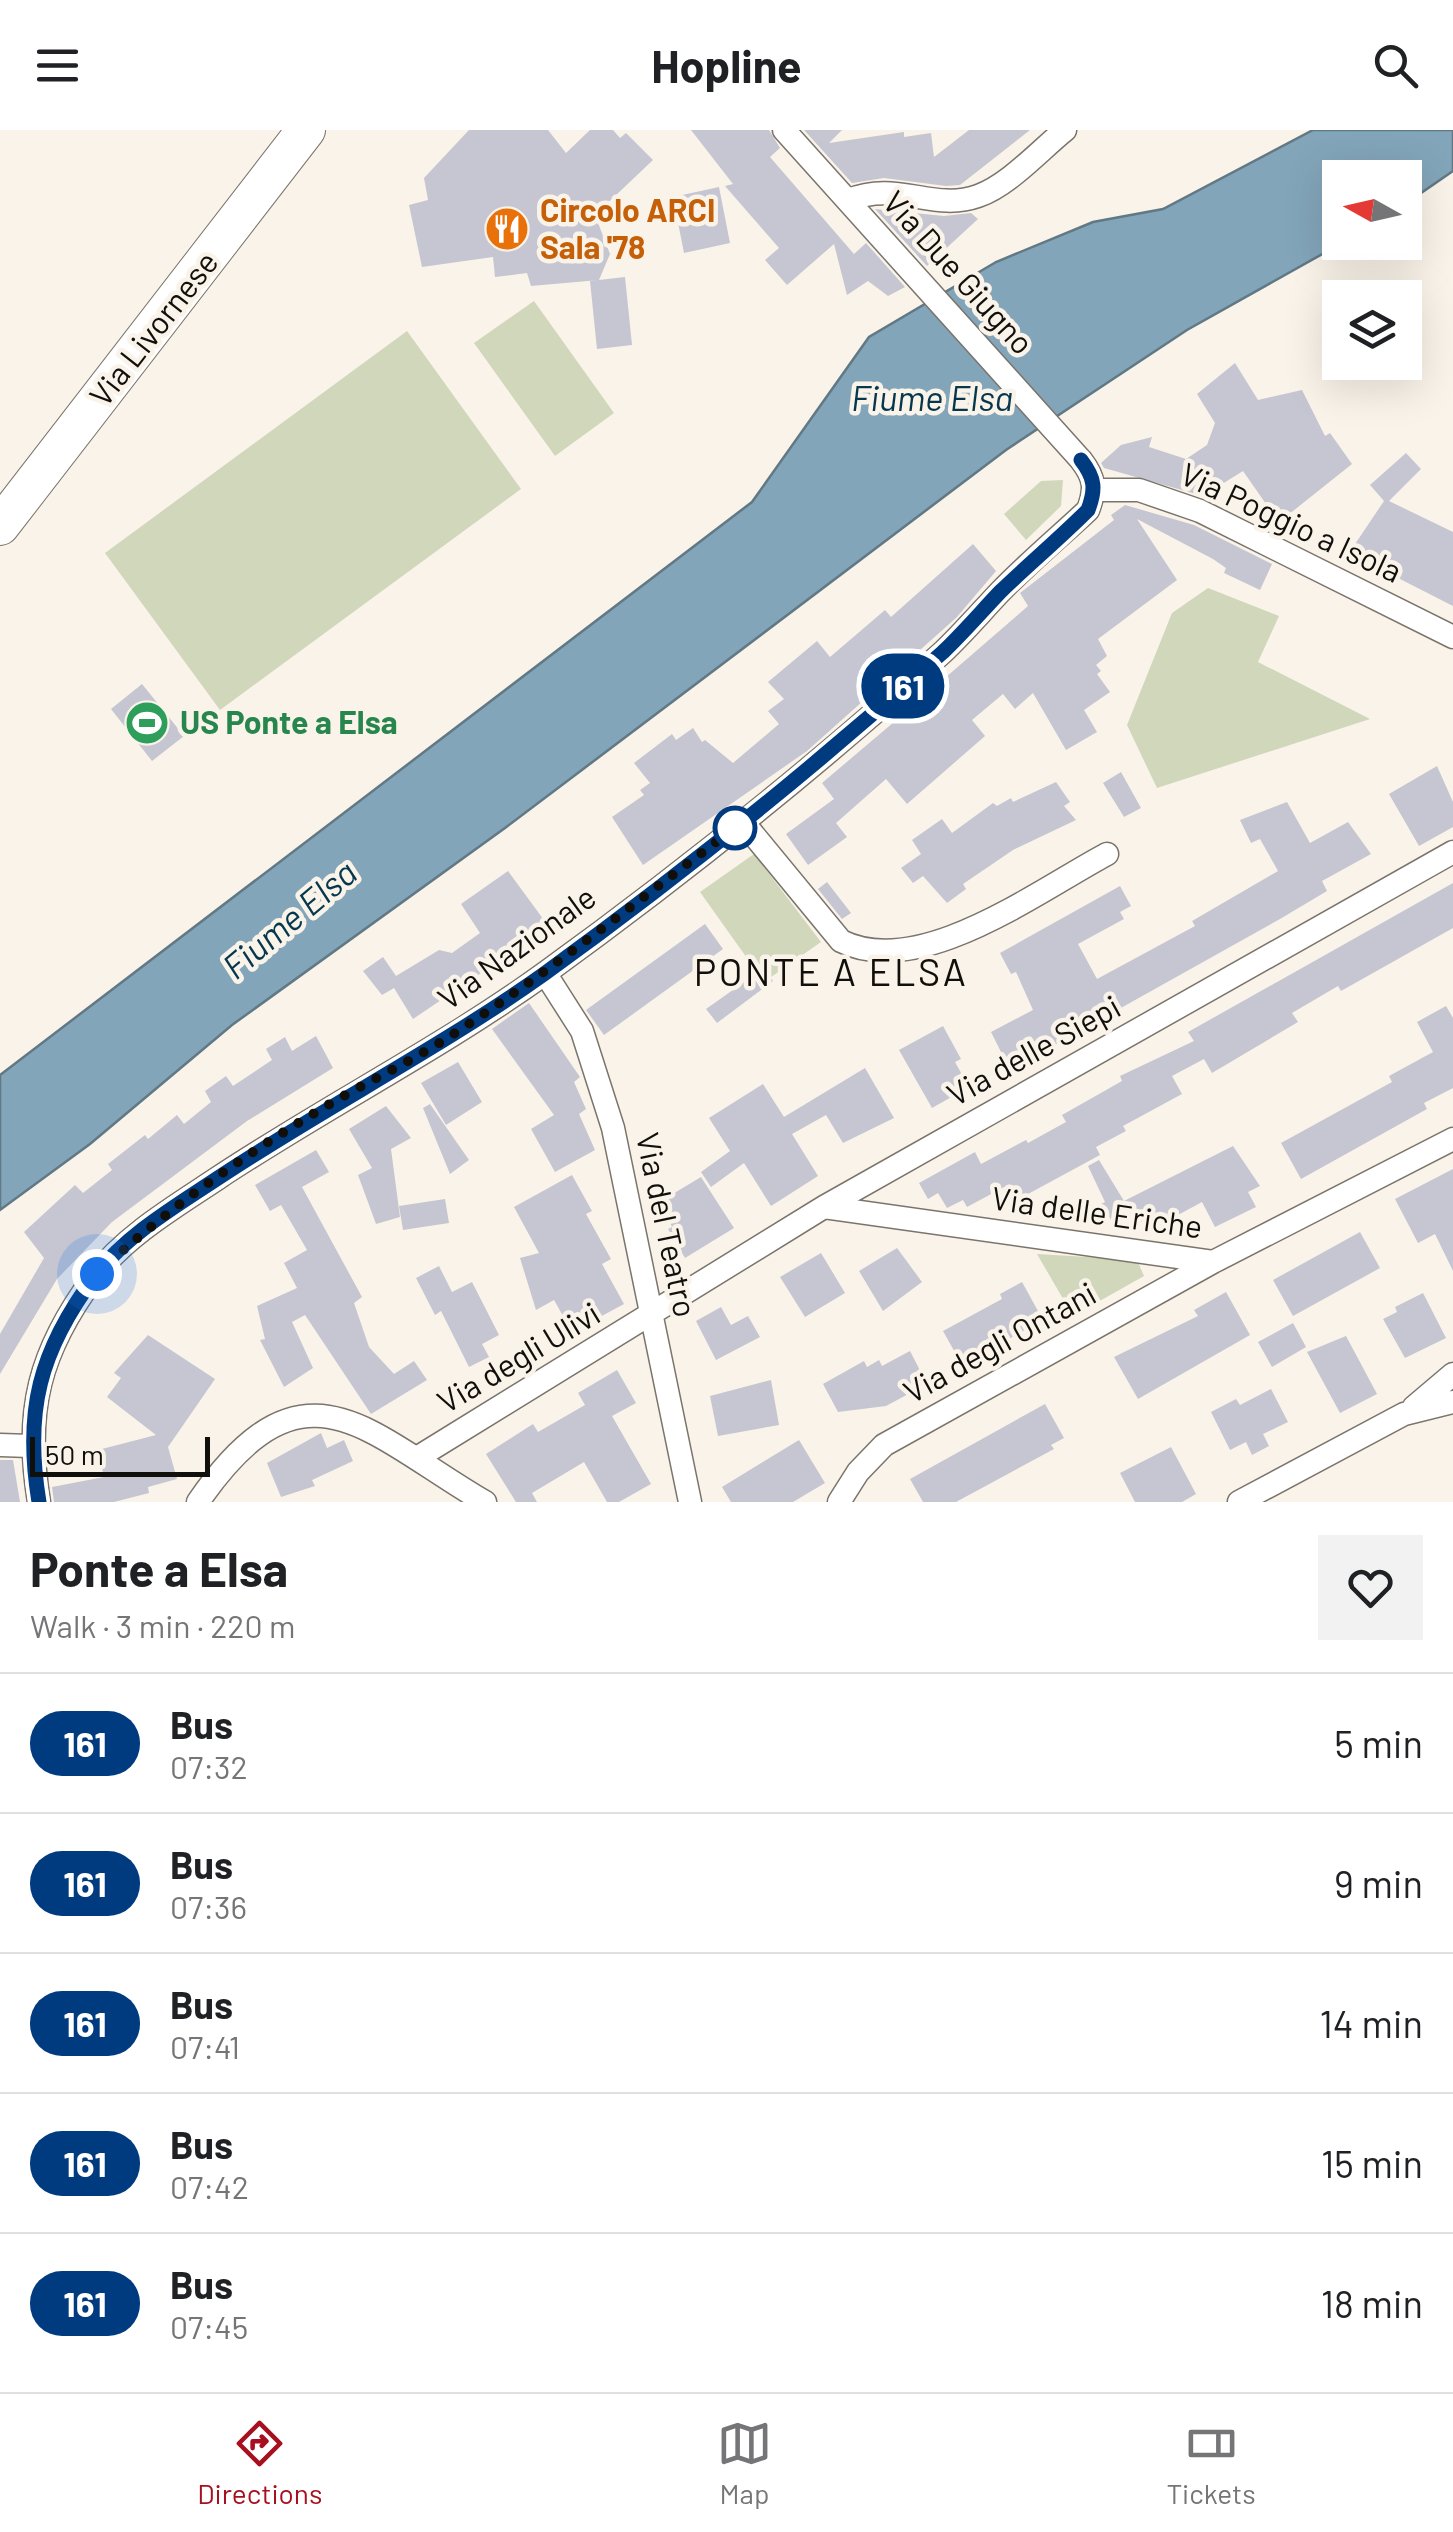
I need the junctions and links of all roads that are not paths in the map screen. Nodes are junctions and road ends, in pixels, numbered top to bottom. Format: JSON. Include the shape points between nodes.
{"nodes":[{"id":1,"x":306,"y":130,"type":"edge"},
{"id":2,"x":784,"y":130,"type":"edge"},
{"id":3,"x":1065,"y":130,"type":"edge"},
{"id":4,"x":849,"y":200,"type":"junction"},
{"id":5,"x":1095,"y":490,"type":"junction"},
{"id":6,"x":0,"y":526,"type":"edge"},
{"id":7,"x":1453,"y":637,"type":"edge"},
{"id":8,"x":743,"y":822,"type":"junction"},
{"id":9,"x":1453,"y":852,"type":"edge"},
{"id":10,"x":1107,"y":854,"type":"dead end"},
{"id":11,"x":545,"y":973,"type":"junction"},
{"id":12,"x":1453,"y":1139,"type":"edge"},
{"id":13,"x":824,"y":1207,"type":"junction"},
{"id":14,"x":1213,"y":1262,"type":"junction"},
{"id":15,"x":652,"y":1314,"type":"junction"},
{"id":16,"x":1453,"y":1374,"type":"edge"},
{"id":17,"x":1453,"y":1402,"type":"edge"},
{"id":18,"x":1404,"y":1414,"type":"junction"},
{"id":19,"x":0,"y":1446,"type":"edge"},
{"id":20,"x":30,"y":1446,"type":"junction"},
{"id":21,"x":420,"y":1456,"type":"junction"},
{"id":22,"x":39,"y":1502,"type":"edge"},
{"id":23,"x":198,"y":1502,"type":"edge"},
{"id":24,"x":485,"y":1502,"type":"edge"},
{"id":25,"x":690,"y":1502,"type":"edge"},
{"id":26,"x":839,"y":1502,"type":"edge"},
{"id":27,"x":1240,"y":1502,"type":"edge"}],
"edges":[{"from":1,"to":6,"type":"main road","name":"Via Livornese"},
{"from":2,"to":4,"type":"street","name":"Via Due Giugno"},
{"from":3,"to":4,"type":"street","via":[[978,196],[941,200],[884,190]]},
{"from":4,"to":5,"type":"street","name":"Via Due Giugno","via":[[1081,460]]},
{"from":5,"to":7,"type":"street","name":"Via Poggio a Isola","via":[[1139,490],[1200,511]]},
{"from":5,"to":8,"type":"street","name":"Via Nazionale","via":[[1088,510],[945,650]]},
{"from":8,"to":10,"type":"street","via":[[840,941],[895,954],[936,945]]},
{"from":8,"to":11,"type":"street","name":"Via Nazionale"},
{"from":9,"to":13,"type":"street","name":"Via delle Siepi"},
{"from":11,"to":15,"type":"street","name":"Via del Teatro","via":[[582,1031],[608,1112]]},
{"from":11,"to":20,"type":"street","name":"Via Nazionale","via":[[145,1228],[97,1274],[64,1323],[34,1404]]},
{"from":12,"to":14,"type":"street","name":"Via delle Eriche"},
{"from":13,"to":14,"type":"street","name":"Via delle Eriche"},
{"from":13,"to":15,"type":"street","name":"Via delle Siepi"},
{"from":14,"to":26,"type":"street","name":"Via degli Ontani","via":[[884,1445]]},
{"from":15,"to":21,"type":"street","name":"Via degli Ulivi"},
{"from":15,"to":25,"type":"street","name":"Via del Teatro"},
{"from":16,"to":18,"type":"street"},
{"from":17,"to":18,"type":"street"},
{"from":18,"to":27,"type":"street"},
{"from":19,"to":20,"type":"street"},
{"from":20,"to":22,"type":"street","name":"Via Nazionale"},
{"from":21,"to":23,"type":"street","via":[[340,1416],[296,1418],[246,1447]]},
{"from":21,"to":24,"type":"street"}]}
